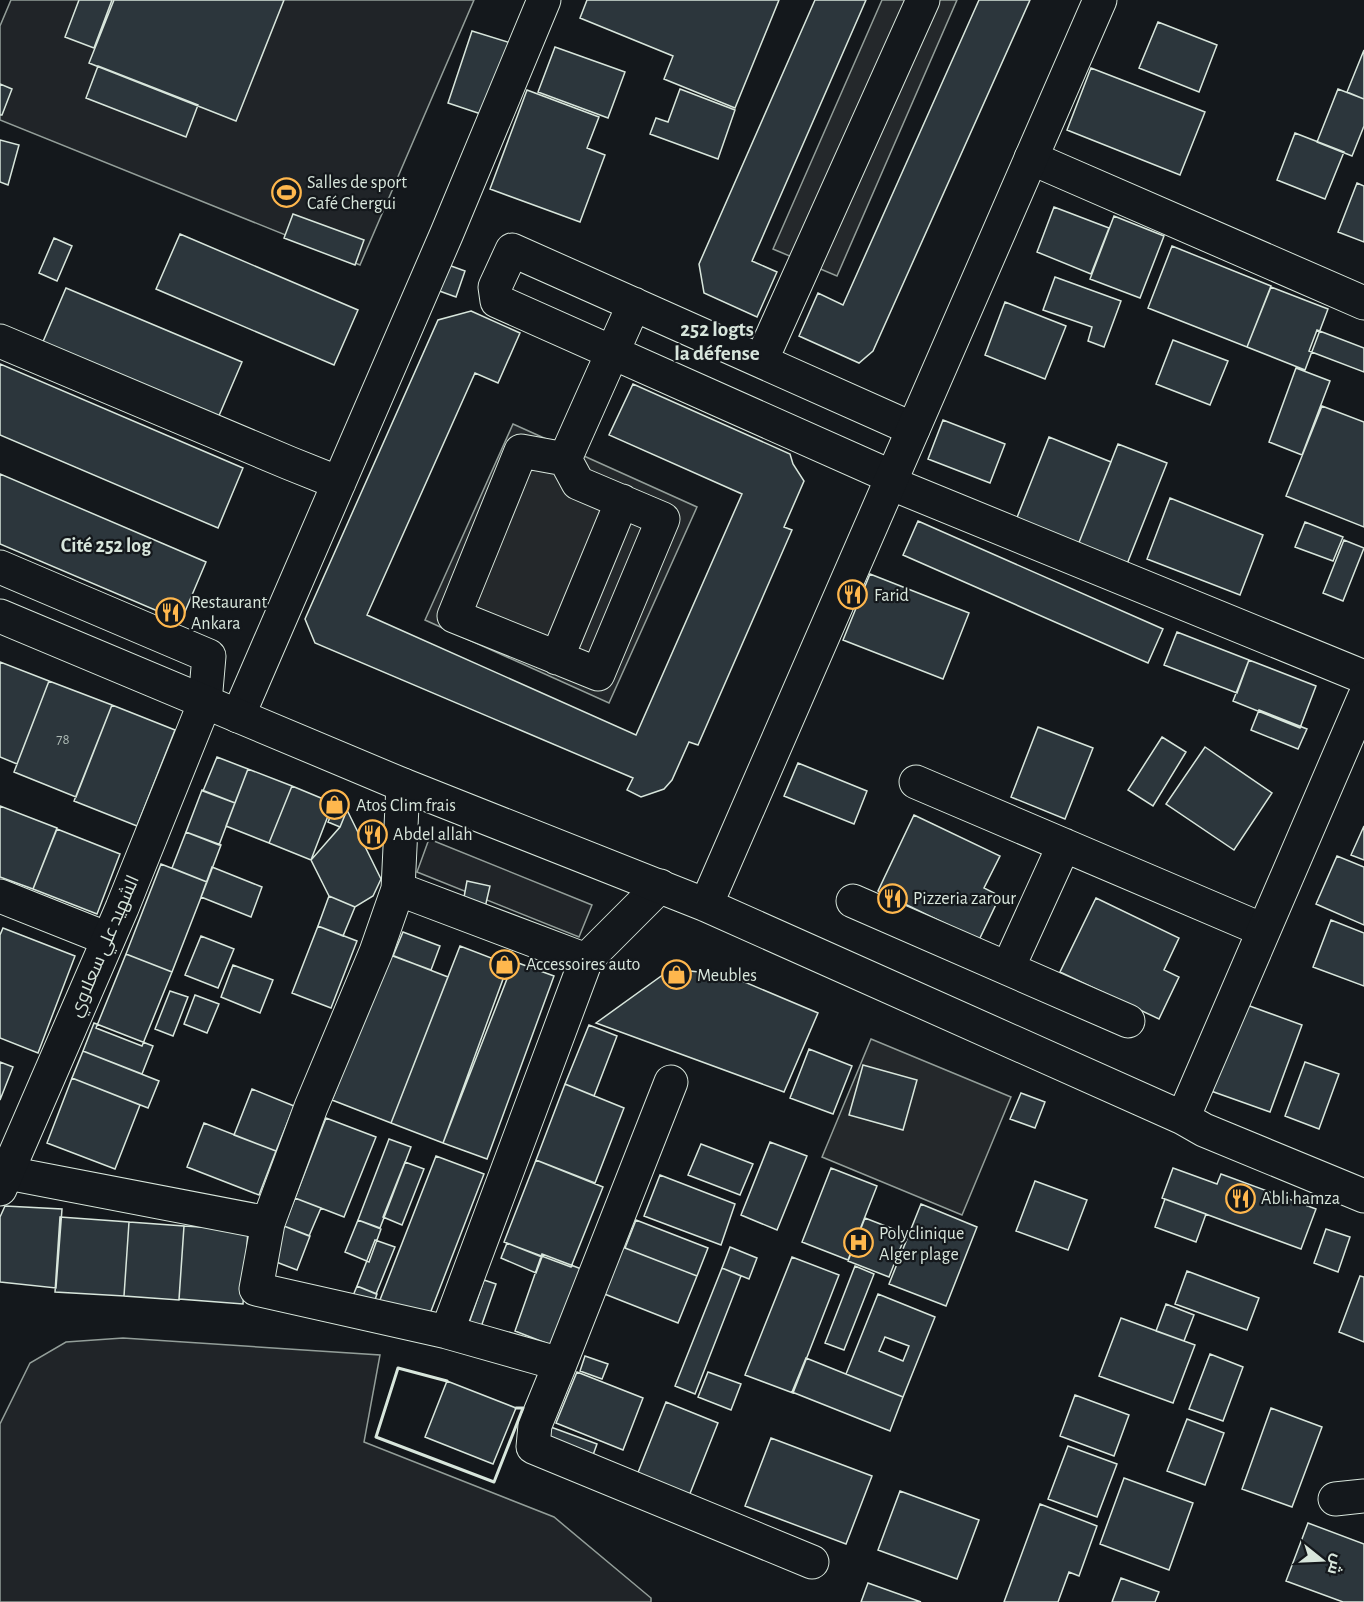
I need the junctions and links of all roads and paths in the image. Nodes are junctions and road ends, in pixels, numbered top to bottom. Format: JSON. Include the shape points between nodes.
{"nodes":[{"id":1,"x":544,"y":0,"type":"edge"},
{"id":2,"x":923,"y":0,"type":"edge"},
{"id":3,"x":1100,"y":0,"type":"edge"},
{"id":4,"x":1031,"y":158,"type":"junction"},
{"id":5,"x":1364,"y":303,"type":"edge"},
{"id":6,"x":634,"y":304,"type":"junction"},
{"id":7,"x":0,"y":341,"type":"edge"},
{"id":8,"x":613,"y":353,"type":"junction"},
{"id":9,"x":761,"y":361,"type":"junction"},
{"id":10,"x":913,"y":429,"type":"junction"},
{"id":11,"x":565,"y":459,"type":"junction"},
{"id":12,"x":891,"y":480,"type":"junction"},
{"id":13,"x":339,"y":483,"type":"junction"},
{"id":14,"x":622,"y":501,"type":"junction"},
{"id":15,"x":0,"y":567,"type":"edge"},
{"id":16,"x":0,"y":616,"type":"edge"},
{"id":17,"x":557,"y":658,"type":"junction"},
{"id":18,"x":1364,"y":677,"type":"edge"},
{"id":19,"x":1364,"y":698,"type":"edge"},
{"id":20,"x":205,"y":702,"type":"junction"},
{"id":21,"x":238,"y":716,"type":"junction"},
{"id":22,"x":916,"y":782,"type":"dead end"},
{"id":23,"x":403,"y":785,"type":"junction"},
{"id":24,"x":1064,"y":845,"type":"junction"},
{"id":25,"x":660,"y":886,"type":"junction"},
{"id":26,"x":398,"y":889,"type":"junction"},
{"id":27,"x":0,"y":896,"type":"edge"},
{"id":28,"x":853,"y":901,"type":"dead end"},
{"id":29,"x":706,"y":905,"type":"junction"},
{"id":30,"x":1263,"y":930,"type":"junction"},
{"id":31,"x":108,"y":939,"type":"junction"},
{"id":32,"x":586,"y":960,"type":"junction"},
{"id":33,"x":1008,"y":968,"type":"junction"},
{"id":34,"x":1128,"y":1021,"type":"dead end"},
{"id":35,"x":671,"y":1082,"type":"dead end"},
{"id":36,"x":1183,"y":1118,"type":"junction"},
{"id":37,"x":3,"y":1177,"type":"edge"},
{"id":38,"x":1364,"y":1196,"type":"edge"},
{"id":39,"x":268,"y":1223,"type":"junction"},
{"id":40,"x":447,"y":1332,"type":"junction"},
{"id":41,"x":560,"y":1364,"type":"junction"},
{"id":42,"x":812,"y":1562,"type":"dead end"}],
"edges":[{"from":1,"to":13,"type":"street"},
{"from":2,"to":9,"type":"street"},
{"from":3,"to":4,"type":"street"},
{"from":4,"to":5,"type":"street"},
{"from":4,"to":10,"type":"street"},
{"from":6,"to":8,"type":"street"},
{"from":6,"to":8,"type":"street","via":[[512,250],[495,287],[497,301]]},
{"from":6,"to":9,"type":"street"},
{"from":7,"to":13,"type":"street"},
{"from":8,"to":11,"type":"street"},
{"from":8,"to":12,"type":"street"},
{"from":9,"to":10,"type":"street"},
{"from":10,"to":12,"type":"street"},
{"from":11,"to":14,"type":"street","via":[[578,483]]},
{"from":11,"to":17,"type":"street","via":[[522,451],[454,615]]},
{"from":12,"to":18,"type":"street"},
{"from":12,"to":29,"type":"street"},
{"from":13,"to":21,"type":"street"},
{"from":14,"to":17,"type":"street"},
{"from":14,"to":17,"type":"street","via":[[663,519],[598,674]]},
{"from":15,"to":20,"type":"street","name":"الشهيد علي سعلاوي","via":[[209,656]]},
{"from":16,"to":20,"type":"street"},
{"from":19,"to":30,"type":"street"},
{"from":20,"to":21,"type":"street"},
{"from":20,"to":31,"type":"street","name":"الشهيد علي سعلاوي"},
{"from":21,"to":23,"type":"street"},
{"from":22,"to":24,"type":"street"},
{"from":23,"to":25,"type":"street"},
{"from":23,"to":26,"type":"street"},
{"from":24,"to":30,"type":"street"},
{"from":24,"to":33,"type":"street"},
{"from":25,"to":29,"type":"street"},
{"from":25,"to":32,"type":"street"},
{"from":26,"to":32,"type":"street"},
{"from":26,"to":39,"type":"street"},
{"from":27,"to":31,"type":"street"},
{"from":28,"to":33,"type":"street"},
{"from":29,"to":36,"type":"street"},
{"from":30,"to":36,"type":"street"},
{"from":31,"to":37,"type":"street","name":"الشهيد علي سعلاوي"},
{"from":32,"to":40,"type":"street"},
{"from":33,"to":34,"type":"street"},
{"from":35,"to":41,"type":"street"},
{"from":36,"to":38,"type":"street"},
{"from":37,"to":39,"type":"street"},
{"from":39,"to":40,"type":"street","via":[[256,1289]]},
{"from":40,"to":41,"type":"street"},
{"from":41,"to":42,"type":"street","via":[[534,1425],[532,1447]]}]}
